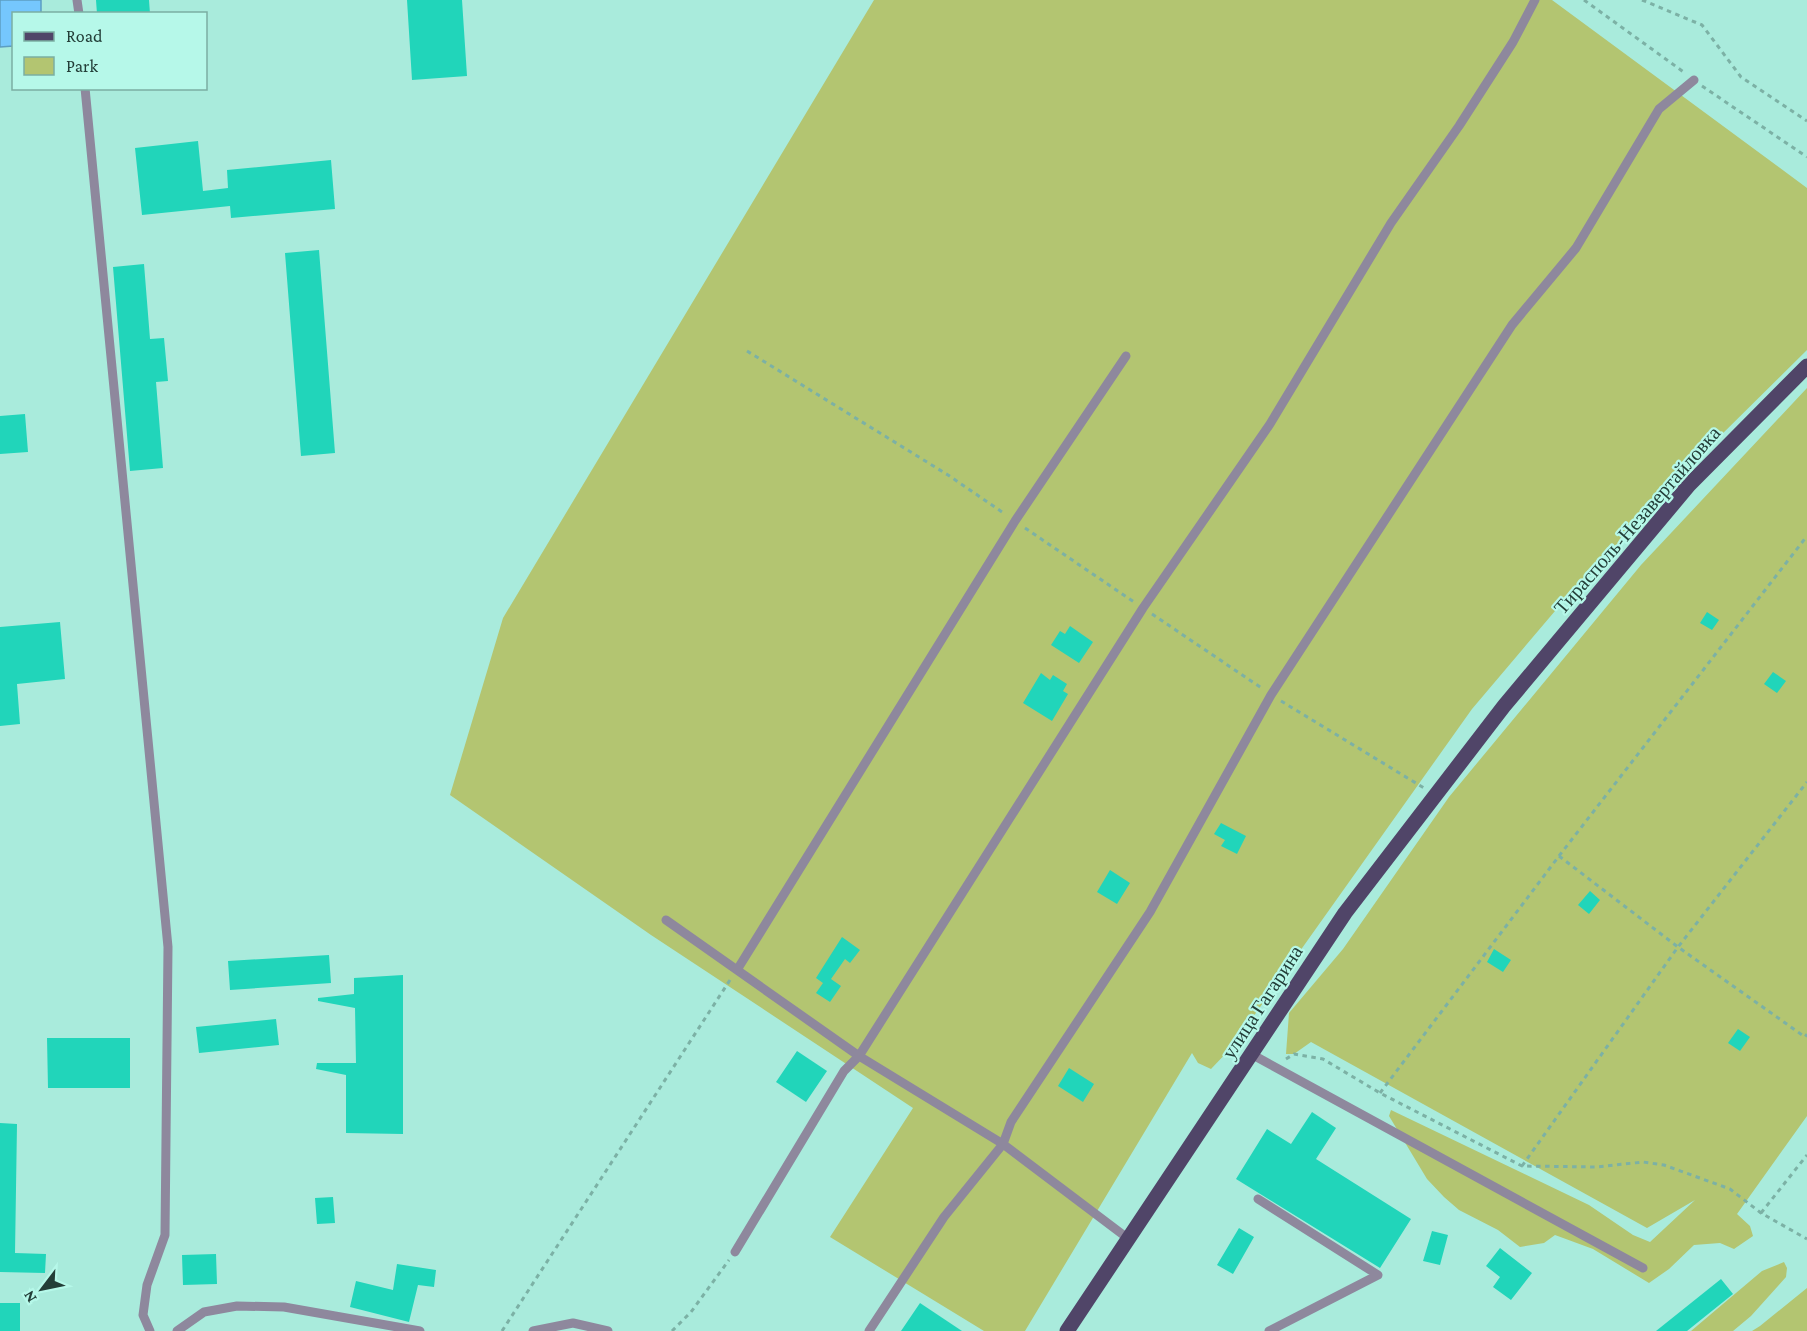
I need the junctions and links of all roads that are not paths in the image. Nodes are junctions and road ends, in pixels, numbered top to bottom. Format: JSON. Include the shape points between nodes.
{"nodes":[{"id":1,"x":1535,"y":0,"type":"edge"},
{"id":2,"x":1694,"y":80,"type":"dead end"},
{"id":3,"x":85,"y":90,"type":"edge"},
{"id":4,"x":1126,"y":356,"type":"dead end"},
{"id":5,"x":1807,"y":366,"type":"edge"},
{"id":6,"x":1504,"y":706,"type":"joint"},
{"id":7,"x":666,"y":920,"type":"dead end"},
{"id":8,"x":737,"y":970,"type":"junction"},
{"id":9,"x":1252,"y":1055,"type":"junction"},
{"id":10,"x":859,"y":1056,"type":"junction"},
{"id":11,"x":1003,"y":1144,"type":"junction"},
{"id":12,"x":1258,"y":1199,"type":"dead end"},
{"id":13,"x":1130,"y":1240,"type":"junction"},
{"id":14,"x":735,"y":1252,"type":"road end"},
{"id":15,"x":1643,"y":1268,"type":"dead end"},
{"id":16,"x":150,"y":1331,"type":"edge"},
{"id":17,"x":177,"y":1331,"type":"edge"},
{"id":18,"x":420,"y":1331,"type":"edge"},
{"id":19,"x":533,"y":1331,"type":"edge"},
{"id":20,"x":608,"y":1331,"type":"edge"},
{"id":21,"x":868,"y":1331,"type":"edge"},
{"id":22,"x":1067,"y":1331,"type":"edge"},
{"id":23,"x":1269,"y":1331,"type":"edge"}],
"edges":[{"from":1,"to":10,"type":"lane","via":[[1459,126],[1391,223],[1270,424],[1143,608]]},
{"from":2,"to":11,"type":"lane","via":[[1659,109],[1576,248],[1512,325],[1271,694],[1150,912],[1011,1122]]},
{"from":3,"to":16,"type":"lane","via":[[168,947],[165,1235],[147,1285],[142,1315]]},
{"from":4,"to":8,"type":"lane","via":[[1015,521]]},
{"from":5,"to":6,"type":"main road","name":"Тирасполь-Незавертайловка","via":[[1689,485]]},
{"from":6,"to":9,"type":"main road","name":"улица Гагарина","via":[[1346,913]]},
{"from":7,"to":8,"type":"lane"},
{"from":8,"to":10,"type":"lane"},
{"from":9,"to":13,"type":"main road","name":"улица Гагарина"},
{"from":9,"to":15,"type":"lane"},
{"from":10,"to":11,"type":"lane"},
{"from":10,"to":14,"type":"lane","via":[[844,1071]]},
{"from":11,"to":13,"type":"lane"},
{"from":11,"to":21,"type":"lane","via":[[944,1217]]},
{"from":12,"to":23,"type":"lane","via":[[1378,1275]]},
{"from":13,"to":22,"type":"main road","name":"улица Гагарина"},
{"from":17,"to":18,"type":"lane","via":[[204,1312],[237,1306],[284,1306]]},
{"from":19,"to":20,"type":"lane","via":[[573,1323]]}]}
